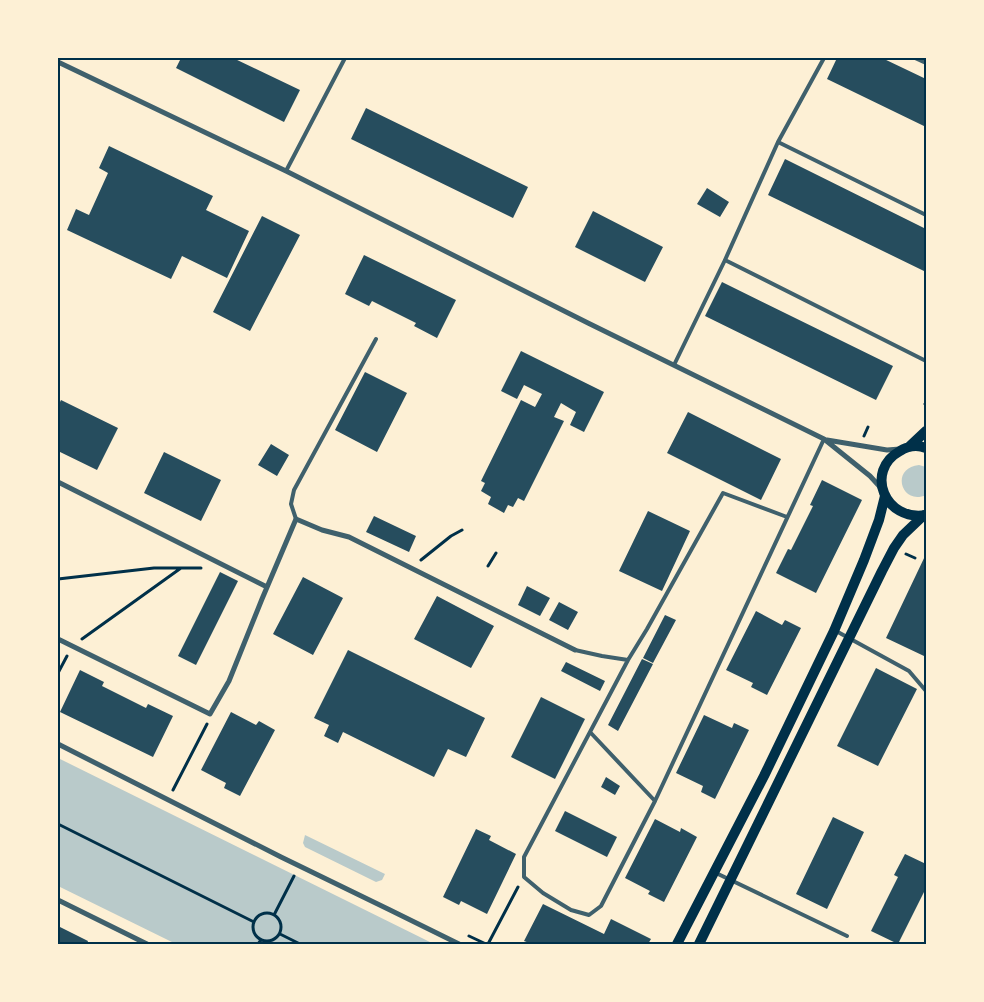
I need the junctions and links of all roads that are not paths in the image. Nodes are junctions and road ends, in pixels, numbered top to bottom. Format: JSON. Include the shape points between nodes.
{"nodes":[{"id":1,"x":345,"y":58,"type":"edge"},
{"id":2,"x":824,"y":58,"type":"edge"},
{"id":3,"x":916,"y":58,"type":"edge"},
{"id":4,"x":58,"y":62,"type":"edge"},
{"id":5,"x":926,"y":63,"type":"edge"},
{"id":6,"x":778,"y":142,"type":"junction"},
{"id":7,"x":286,"y":171,"type":"junction"},
{"id":8,"x":926,"y":215,"type":"edge"},
{"id":9,"x":725,"y":260,"type":"junction"},
{"id":10,"x":376,"y":339,"type":"dead end"},
{"id":11,"x":926,"y":361,"type":"edge"},
{"id":12,"x":674,"y":366,"type":"junction"},
{"id":13,"x":926,"y":431,"type":"edge"},
{"id":14,"x":824,"y":439,"type":"junction"},
{"id":15,"x":906,"y":448,"type":"junction"},
{"id":16,"x":926,"y":448,"type":"edge"},
{"id":17,"x":58,"y":482,"type":"edge"},
{"id":18,"x":884,"y":494,"type":"junction"},
{"id":19,"x":925,"y":515,"type":"edge"},
{"id":20,"x":787,"y":517,"type":"junction"},
{"id":21,"x":296,"y":519,"type":"junction"},
{"id":22,"x":267,"y":587,"type":"junction"},
{"id":23,"x":834,"y":631,"type":"junction"},
{"id":24,"x":850,"y":638,"type":"junction"},
{"id":25,"x":58,"y":639,"type":"edge"},
{"id":26,"x":575,"y":650,"type":"joint"},
{"id":27,"x":628,"y":660,"type":"junction"},
{"id":28,"x":926,"y":691,"type":"edge"},
{"id":29,"x":590,"y":732,"type":"junction"},
{"id":30,"x":58,"y":744,"type":"edge"},
{"id":31,"x":655,"y":801,"type":"junction"},
{"id":32,"x":715,"y":872,"type":"junction"},
{"id":33,"x":731,"y":880,"type":"junction"},
{"id":34,"x":58,"y":900,"type":"edge"},
{"id":35,"x":847,"y":936,"type":"dead end"},
{"id":36,"x":147,"y":944,"type":"edge"},
{"id":37,"x":459,"y":944,"type":"edge"},
{"id":38,"x":677,"y":944,"type":"edge"},
{"id":39,"x":699,"y":944,"type":"edge"}],
"edges":[{"from":1,"to":7,"type":"lane"},
{"from":2,"to":6,"type":"lane"},
{"from":3,"to":5,"type":"lane"},
{"from":4,"to":7,"type":"street"},
{"from":6,"to":8,"type":"lane"},
{"from":6,"to":9,"type":"lane"},
{"from":7,"to":12,"type":"street"},
{"from":9,"to":11,"type":"lane"},
{"from":9,"to":12,"type":"lane"},
{"from":10,"to":21,"type":"lane","via":[[294,490],[291,504]]},
{"from":12,"to":14,"type":"street"},
{"from":13,"to":15,"type":"main road"},
{"from":14,"to":15,"type":"street","via":[[887,450]]},
{"from":14,"to":18,"type":"street","via":[[870,476]]},
{"from":14,"to":20,"type":"lane"},
{"from":15,"to":16,"type":"main road"},
{"from":15,"to":18,"type":"main road","via":[[896,453],[885,466],[882,474]]},
{"from":17,"to":22,"type":"street"},
{"from":18,"to":19,"type":"main road","via":[[889,503],[902,512]]},
{"from":18,"to":23,"type":"main road","via":[[879,520]]},
{"from":19,"to":24,"type":"main road","via":[[894,548]]},
{"from":20,"to":27,"type":"lane","via":[[723,493]]},
{"from":20,"to":31,"type":"lane"},
{"from":21,"to":22,"type":"street"},
{"from":21,"to":26,"type":"street","via":[[349,537]]},
{"from":22,"to":25,"type":"street","via":[[229,681],[210,714]]},
{"from":23,"to":24,"type":"lane"},
{"from":23,"to":32,"type":"main road"},
{"from":24,"to":28,"type":"lane","via":[[909,671]]},
{"from":24,"to":33,"type":"main road"},
{"from":26,"to":27,"type":"lane"},
{"from":27,"to":29,"type":"lane"},
{"from":29,"to":31,"type":"lane"},
{"from":29,"to":31,"type":"lane","via":[[524,857],[524,877],[571,910],[589,915],[601,906]]},
{"from":30,"to":37,"type":"street"},
{"from":32,"to":33,"type":"lane"},
{"from":32,"to":38,"type":"main road"},
{"from":33,"to":35,"type":"lane"},
{"from":33,"to":39,"type":"main road"},
{"from":34,"to":36,"type":"street"}]}
